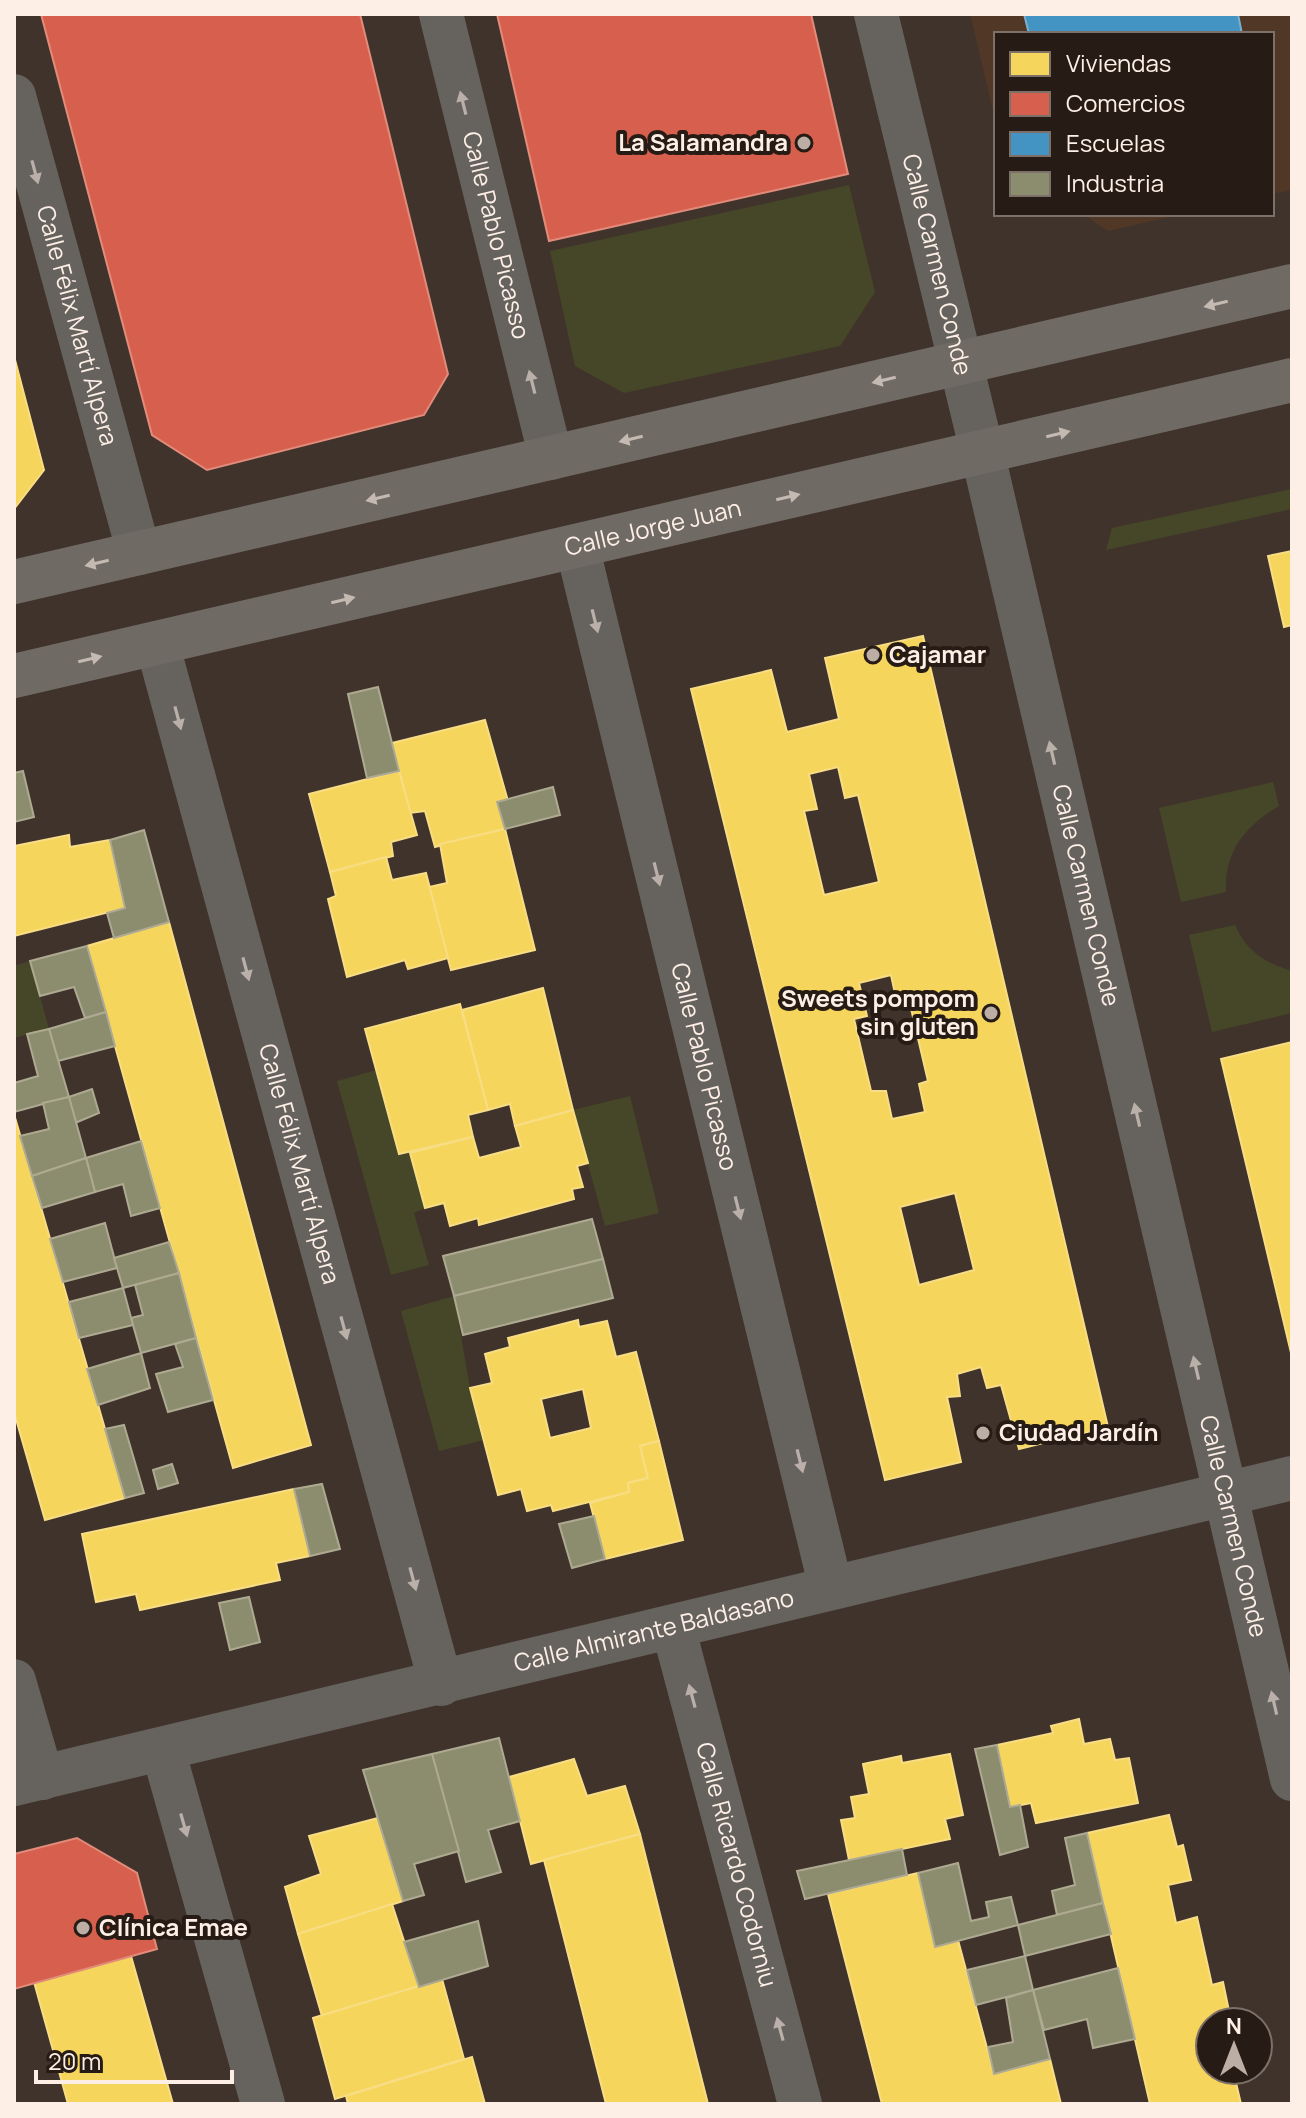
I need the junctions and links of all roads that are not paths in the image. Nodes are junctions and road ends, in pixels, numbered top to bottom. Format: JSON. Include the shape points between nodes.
{"nodes":[{"id":1,"x":441,"y":14,"type":"edge"},
{"id":2,"x":876,"y":14,"type":"edge"},
{"id":3,"x":14,"y":96,"type":"edge"},
{"id":4,"x":1292,"y":286,"type":"edge"},
{"id":5,"x":960,"y":363,"type":"junction"},
{"id":6,"x":1292,"y":380,"type":"edge"},
{"id":7,"x":982,"y":451,"type":"junction"},
{"id":8,"x":551,"y":458,"type":"junction"},
{"id":9,"x":577,"y":546,"type":"junction"},
{"id":10,"x":139,"y":553,"type":"junction"},
{"id":11,"x":14,"y":582,"type":"edge"},
{"id":12,"x":157,"y":643,"type":"junction"},
{"id":13,"x":14,"y":676,"type":"edge"},
{"id":14,"x":1292,"y":1478,"type":"edge"},
{"id":15,"x":1225,"y":1494,"type":"junction"},
{"id":16,"x":831,"y":1588,"type":"junction"},
{"id":17,"x":673,"y":1627,"type":"junction"},
{"id":18,"x":14,"y":1681,"type":"edge"},
{"id":19,"x":441,"y":1684,"type":"junction"},
{"id":20,"x":163,"y":1750,"type":"junction"},
{"id":21,"x":1292,"y":1779,"type":"edge"},
{"id":22,"x":28,"y":1781,"type":"edge"},
{"id":23,"x":263,"y":2104,"type":"edge"},
{"id":24,"x":800,"y":2104,"type":"edge"}],
"edges":[{"from":8,"to":1,"type":"street","name":"Calle Pablo Picasso","one_way":true},
{"from":2,"to":5,"type":"street","name":"Calle Carmen Conde"},
{"from":3,"to":10,"type":"street","name":"Calle Félix Martí Alpera","one_way":true},
{"from":4,"to":5,"type":"main road","one_way":true},
{"from":5,"to":7,"type":"street","name":"Calle Carmen Conde"},
{"from":5,"to":8,"type":"main road","one_way":true},
{"from":7,"to":6,"type":"main road","name":"Calle Jorge Juan","one_way":true},
{"from":9,"to":7,"type":"main road","name":"Calle Jorge Juan","one_way":true},
{"from":15,"to":7,"type":"street","name":"Calle Carmen Conde","one_way":true},
{"from":8,"to":10,"type":"main road","one_way":true},
{"from":12,"to":9,"type":"main road","name":"Calle Jorge Juan","one_way":true},
{"from":9,"to":16,"type":"street","name":"Calle Pablo Picasso","one_way":true},
{"from":10,"to":11,"type":"main road","one_way":true},
{"from":13,"to":12,"type":"main road","name":"Calle Jorge Juan","one_way":true},
{"from":12,"to":19,"type":"street","name":"Calle Félix Martí Alpera","one_way":true},
{"from":14,"to":15,"type":"street","name":"Calle Almirante Baldasano"},
{"from":15,"to":16,"type":"street","name":"Calle Almirante Baldasano"},
{"from":21,"to":15,"type":"street","name":"Calle Carmen Conde","one_way":true},
{"from":16,"to":17,"type":"street","name":"Calle Almirante Baldasano"},
{"from":17,"to":19,"type":"street","name":"Calle Almirante Baldasano"},
{"from":24,"to":17,"type":"street","name":"Calle Ricardo Codorniu","one_way":true},
{"from":18,"to":22,"type":"street"},
{"from":19,"to":20,"type":"street","name":"Calle Almirante Baldasano"},
{"from":20,"to":22,"type":"street","name":"Calle Almirante Baldasano"},
{"from":20,"to":23,"type":"street","one_way":true}]}
